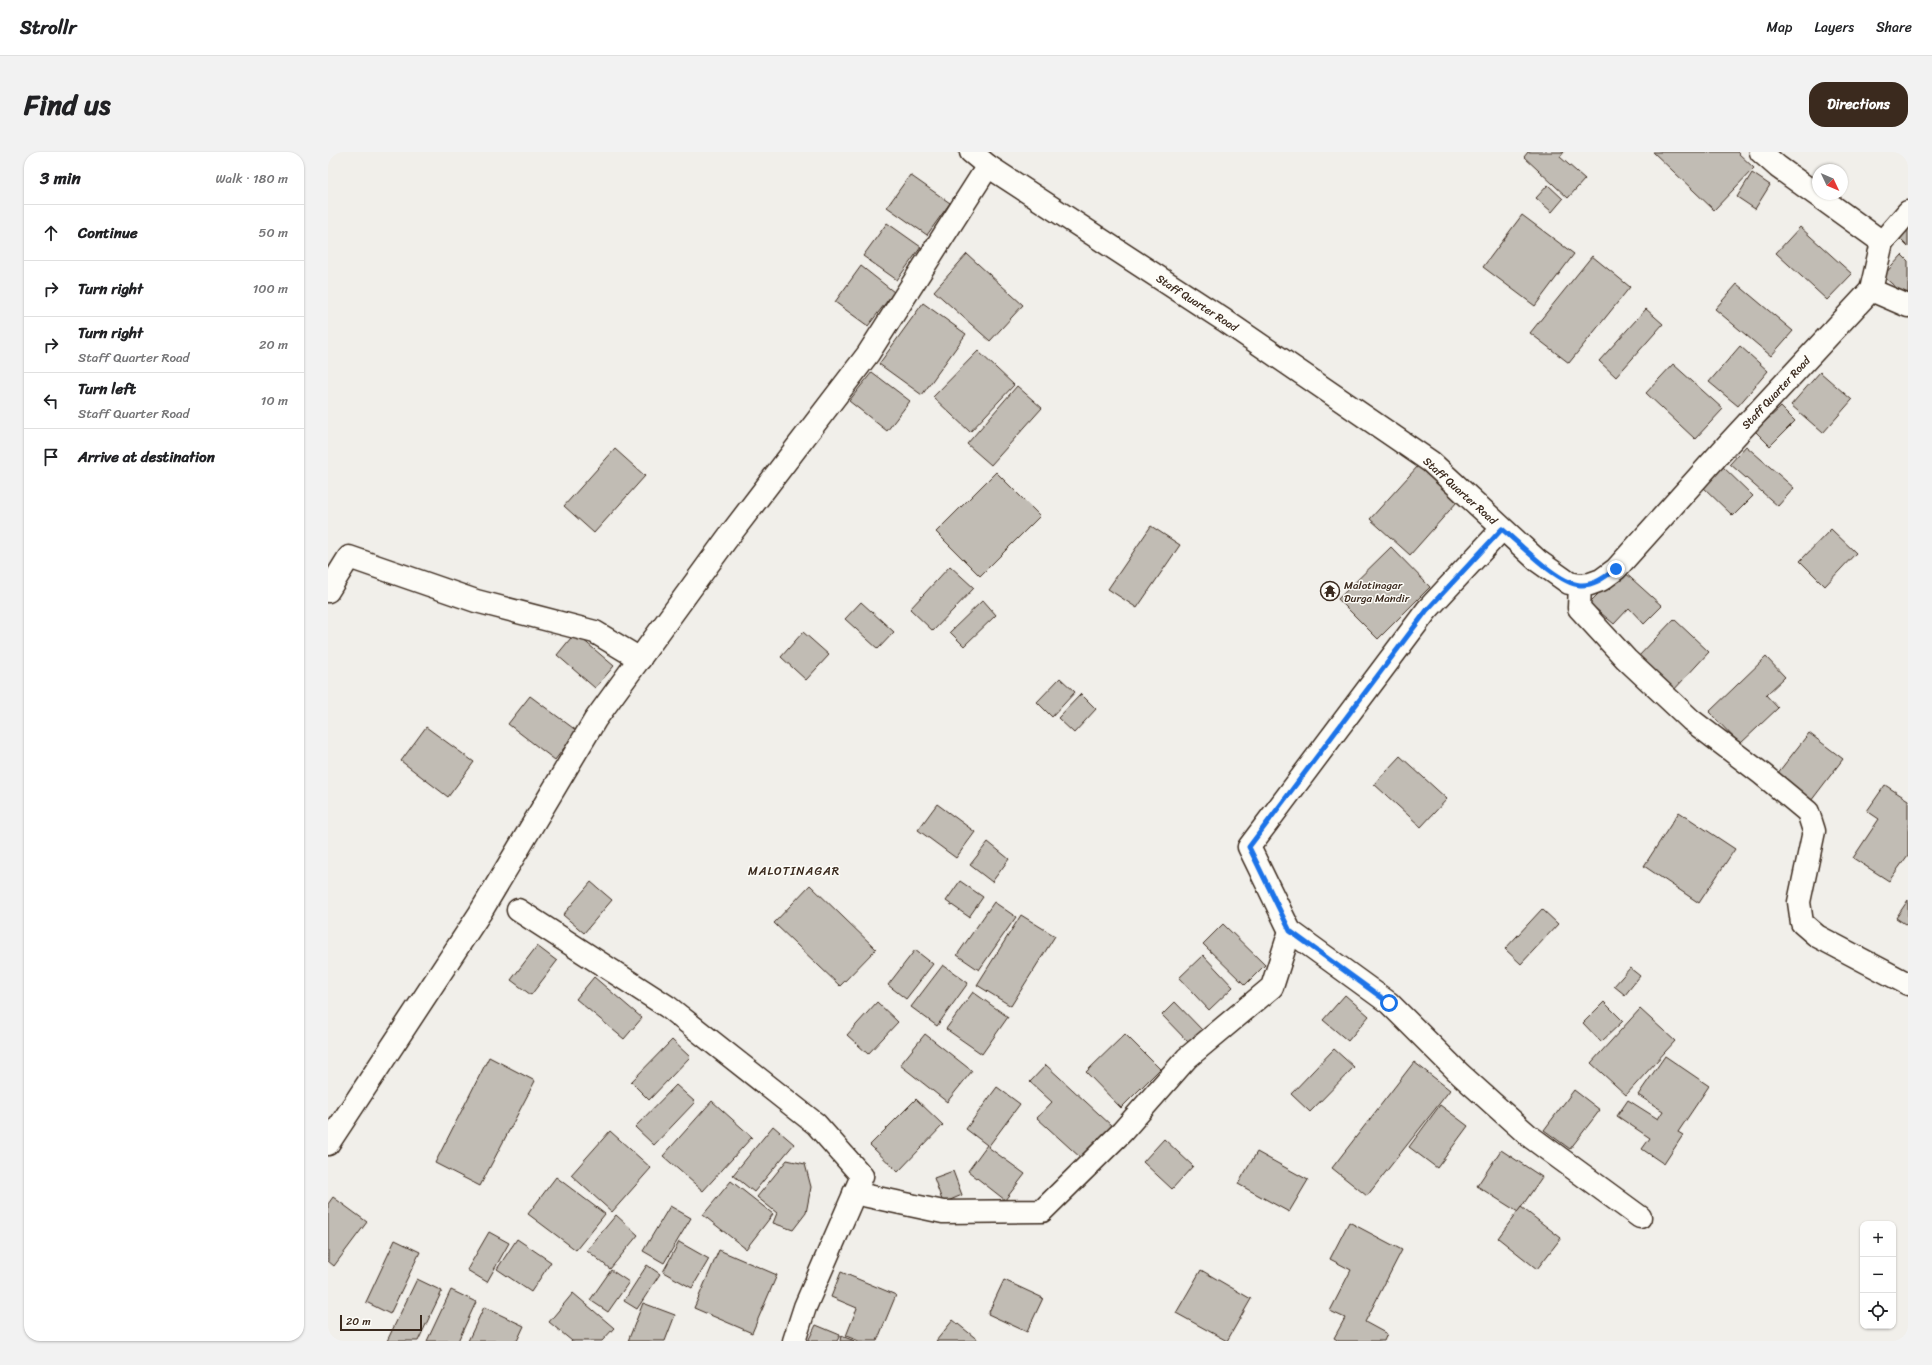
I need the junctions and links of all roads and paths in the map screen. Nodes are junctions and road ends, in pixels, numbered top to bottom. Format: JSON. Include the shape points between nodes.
{"nodes":[{"id":1,"x":971,"y":152,"type":"edge"},
{"id":2,"x":1761,"y":152,"type":"edge"},
{"id":3,"x":988,"y":166,"type":"junction"},
{"id":4,"x":1908,"y":212,"type":"edge"},
{"id":5,"x":1882,"y":242,"type":"junction"},
{"id":6,"x":1871,"y":290,"type":"junction"},
{"id":7,"x":1908,"y":306,"type":"edge"},
{"id":8,"x":1502,"y":529,"type":"junction"},
{"id":9,"x":1580,"y":585,"type":"junction"},
{"id":10,"x":328,"y":591,"type":"edge"},
{"id":11,"x":640,"y":659,"type":"junction"},
{"id":12,"x":518,"y":910,"type":"dead end"},
{"id":13,"x":1290,"y":931,"type":"junction"},
{"id":14,"x":1908,"y":984,"type":"edge"},
{"id":15,"x":328,"y":1144,"type":"edge"},
{"id":16,"x":854,"y":1193,"type":"junction"},
{"id":17,"x":1640,"y":1217,"type":"dead end"},
{"id":18,"x":794,"y":1341,"type":"edge"}],
"edges":[{"from":1,"to":3,"type":"street","name":"Staff Quarter Road"},
{"from":2,"to":5,"type":"street"},
{"from":3,"to":8,"type":"street","name":"Staff Quarter Road","via":[[1224,320],[1431,462]]},
{"from":3,"to":11,"type":"street","via":[[868,354],[726,540]]},
{"from":4,"to":5,"type":"street"},
{"from":5,"to":6,"type":"street"},
{"from":6,"to":7,"type":"street"},
{"from":6,"to":9,"type":"street","name":"Staff Quarter Road","via":[[1616,569],[1601,580]]},
{"from":8,"to":9,"type":"street","name":"Staff Quarter Road","via":[[1538,561],[1569,583]]},
{"from":8,"to":13,"type":"street","via":[[1427,610],[1249,847]]},
{"from":9,"to":14,"type":"street","via":[[1579,608],[1626,659],[1690,720],[1808,812],[1814,831],[1799,902],[1802,923],[1816,936]]},
{"from":10,"to":11,"type":"street","via":[[349,557],[476,601],[595,632]]},
{"from":11,"to":15,"type":"street","via":[[595,720],[480,913]]},
{"from":12,"to":16,"type":"street","via":[[668,1007],[816,1124],[862,1176]]},
{"from":13,"to":16,"type":"street","via":[[1272,986],[1187,1058],[1122,1132],[1042,1211],[943,1212]]},
{"from":13,"to":17,"type":"street","via":[[1389,1003],[1460,1074],[1528,1135]]},
{"from":16,"to":18,"type":"street","via":[[805,1307]]}]}
